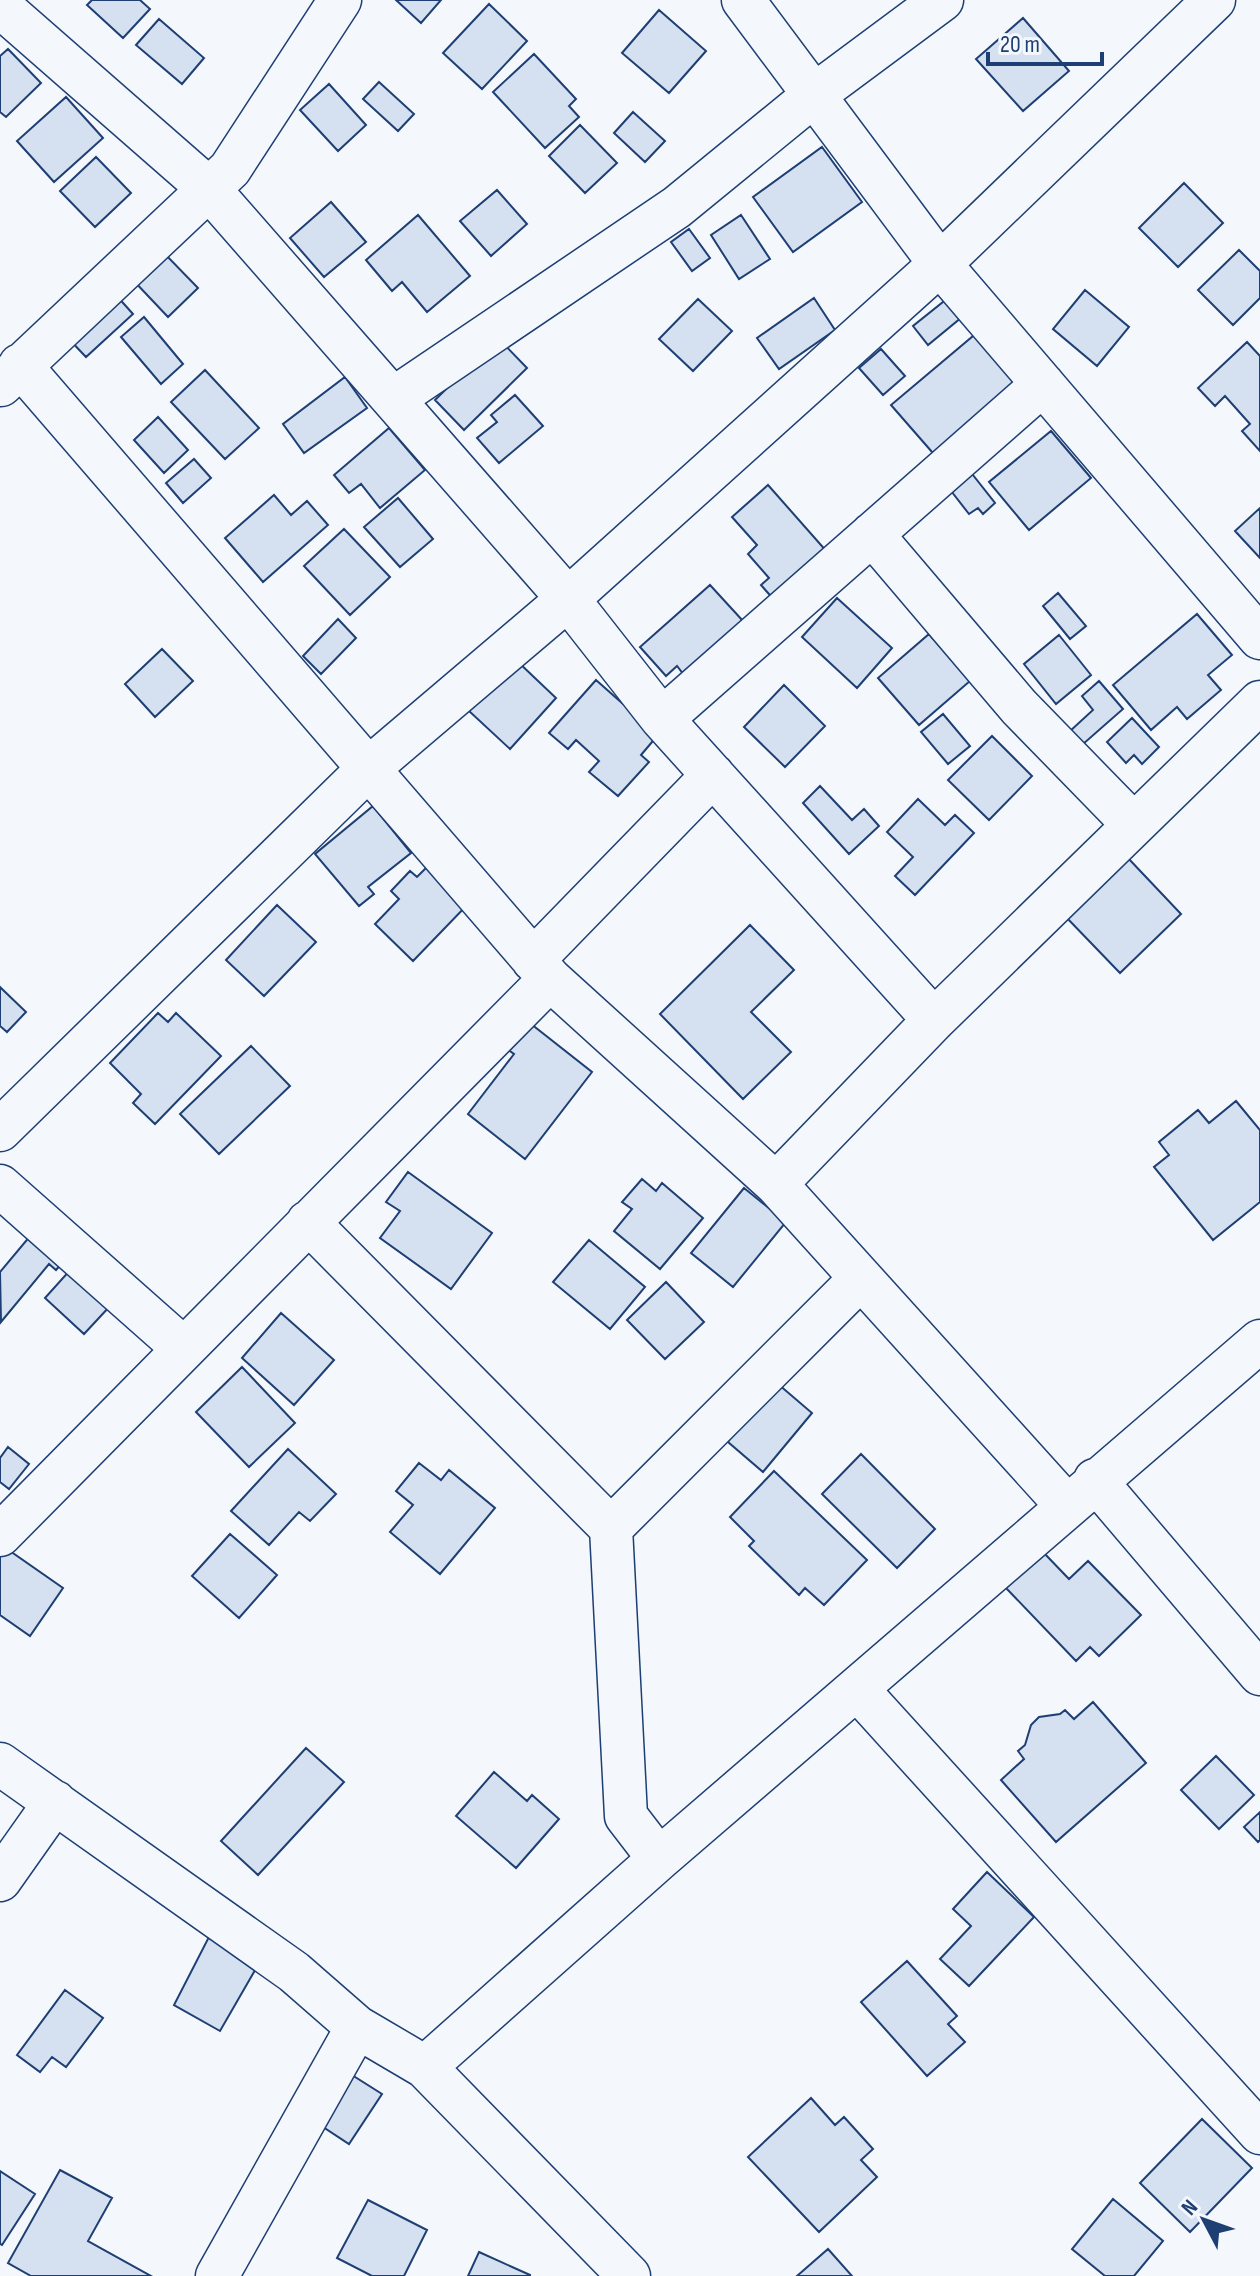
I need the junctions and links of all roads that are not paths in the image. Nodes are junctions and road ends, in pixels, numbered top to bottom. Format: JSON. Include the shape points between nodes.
{"nodes":[{"id":1,"x":340,"y":0,"type":"edge"},
{"id":2,"x":743,"y":0,"type":"edge"},
{"id":3,"x":942,"y":0,"type":"edge"},
{"id":4,"x":1214,"y":0,"type":"edge"},
{"id":5,"x":0,"y":6,"type":"edge"},
{"id":6,"x":814,"y":95,"type":"junction"},
{"id":7,"x":209,"y":189,"type":"junction"},
{"id":8,"x":940,"y":264,"type":"junction"},
{"id":9,"x":10,"y":376,"type":"edge"},
{"id":10,"x":1043,"y":384,"type":"junction"},
{"id":11,"x":393,"y":399,"type":"junction"},
{"id":12,"x":872,"y":534,"type":"junction"},
{"id":13,"x":568,"y":599,"type":"junction"},
{"id":14,"x":1260,"y":638,"type":"edge"},
{"id":15,"x":1260,"y":702,"type":"edge"},
{"id":16,"x":662,"y":719,"type":"junction"},
{"id":17,"x":368,"y":769,"type":"junction"},
{"id":18,"x":713,"y":775,"type":"junction"},
{"id":19,"x":1134,"y":825,"type":"junction"},
{"id":20,"x":541,"y":969,"type":"junction"},
{"id":21,"x":934,"y":1020,"type":"junction"},
{"id":22,"x":0,"y":1130,"type":"edge"},
{"id":23,"x":776,"y":1184,"type":"junction"},
{"id":24,"x":0,"y":1186,"type":"edge"},
{"id":25,"x":308,"y":1222,"type":"junction"},
{"id":26,"x":860,"y":1279,"type":"junction"},
{"id":27,"x":1260,"y":1341,"type":"edge"},
{"id":28,"x":183,"y":1348,"type":"junction"},
{"id":29,"x":1081,"y":1493,"type":"junction"},
{"id":30,"x":611,"y":1528,"type":"junction"},
{"id":31,"x":0,"y":1535,"type":"edge"},
{"id":32,"x":1260,"y":1674,"type":"edge"},
{"id":33,"x":858,"y":1690,"type":"junction"},
{"id":34,"x":0,"y":1764,"type":"edge"},
{"id":35,"x":55,"y":1802,"type":"junction"},
{"id":36,"x":659,"y":1859,"type":"junction"},
{"id":37,"x":0,"y":1880,"type":"edge"},
{"id":38,"x":357,"y":2027,"type":"junction"},
{"id":39,"x":425,"y":2067,"type":"junction"},
{"id":40,"x":1260,"y":2133,"type":"edge"},
{"id":41,"x":217,"y":2276,"type":"edge"},
{"id":42,"x":629,"y":2276,"type":"edge"}],
"edges":[{"from":1,"to":7,"type":"street","via":[[230,169]]},
{"from":2,"to":6,"type":"street"},
{"from":3,"to":6,"type":"street"},
{"from":4,"to":8,"type":"street"},
{"from":5,"to":7,"type":"street"},
{"from":6,"to":8,"type":"street"},
{"from":6,"to":11,"type":"street","via":[[677,207]]},
{"from":7,"to":9,"type":"street"},
{"from":7,"to":11,"type":"street"},
{"from":8,"to":10,"type":"street"},
{"from":8,"to":13,"type":"street"},
{"from":9,"to":17,"type":"street"},
{"from":10,"to":12,"type":"street"},
{"from":10,"to":14,"type":"street"},
{"from":11,"to":13,"type":"street"},
{"from":12,"to":16,"type":"street"},
{"from":12,"to":19,"type":"street","via":[[1019,707]]},
{"from":13,"to":16,"type":"street"},
{"from":13,"to":17,"type":"street"},
{"from":15,"to":19,"type":"street"},
{"from":16,"to":18,"type":"street"},
{"from":17,"to":20,"type":"street"},
{"from":17,"to":22,"type":"street"},
{"from":18,"to":20,"type":"street"},
{"from":18,"to":21,"type":"street"},
{"from":19,"to":21,"type":"street"},
{"from":20,"to":23,"type":"street"},
{"from":20,"to":25,"type":"street"},
{"from":21,"to":23,"type":"street"},
{"from":23,"to":26,"type":"street"},
{"from":24,"to":28,"type":"street"},
{"from":25,"to":28,"type":"street"},
{"from":25,"to":30,"type":"street"},
{"from":26,"to":29,"type":"street"},
{"from":26,"to":30,"type":"street"},
{"from":27,"to":29,"type":"street"},
{"from":28,"to":31,"type":"street"},
{"from":29,"to":32,"type":"street"},
{"from":29,"to":33,"type":"street"},
{"from":30,"to":36,"type":"street","via":[[626,1816]]},
{"from":33,"to":36,"type":"street"},
{"from":33,"to":40,"type":"street"},
{"from":34,"to":35,"type":"street"},
{"from":35,"to":37,"type":"street"},
{"from":35,"to":38,"type":"street","via":[[294,1972]]},
{"from":36,"to":39,"type":"street"},
{"from":38,"to":39,"type":"street"},
{"from":38,"to":41,"type":"street"},
{"from":39,"to":42,"type":"street"}]}
